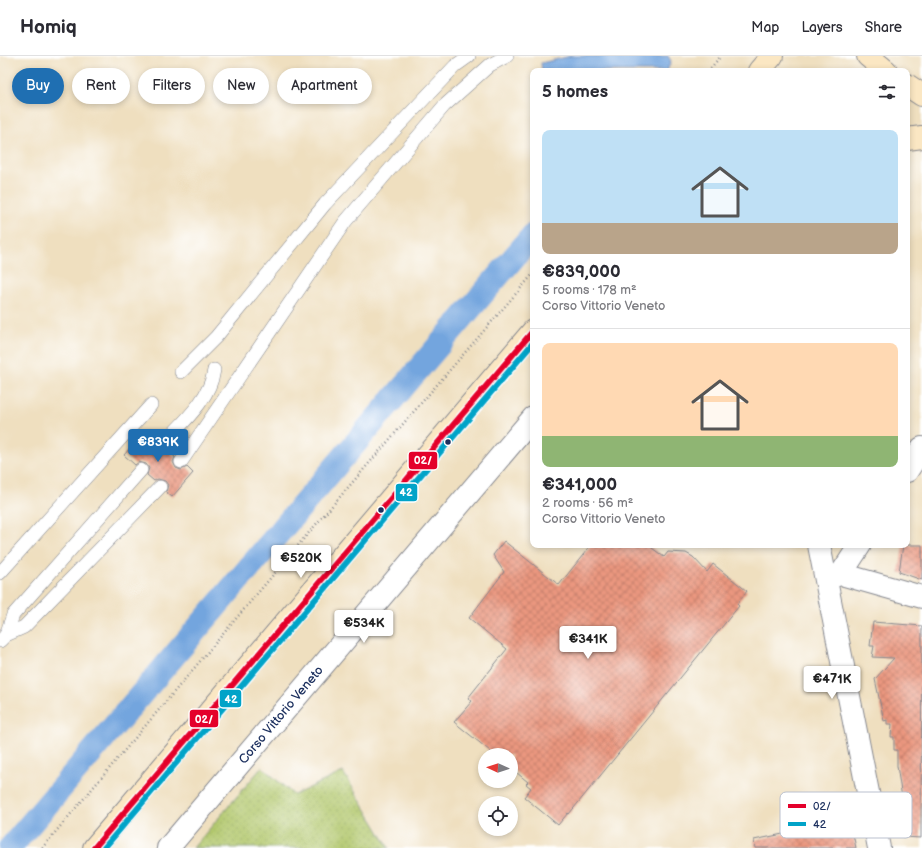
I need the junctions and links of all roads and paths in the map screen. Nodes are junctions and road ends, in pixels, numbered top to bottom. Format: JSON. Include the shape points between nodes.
{"nodes":[{"id":1,"x":468,"y":56,"type":"edge"},
{"id":2,"x":506,"y":56,"type":"edge"},
{"id":3,"x":721,"y":56,"type":"edge"},
{"id":4,"x":772,"y":56,"type":"edge"},
{"id":5,"x":868,"y":56,"type":"edge"},
{"id":6,"x":711,"y":68,"type":"edge"},
{"id":7,"x":762,"y":68,"type":"edge"},
{"id":8,"x":882,"y":68,"type":"edge"},
{"id":9,"x":910,"y":87,"type":"edge"},
{"id":10,"x":922,"y":95,"type":"edge"},
{"id":11,"x":922,"y":137,"type":"edge"},
{"id":12,"x":910,"y":139,"type":"edge"},
{"id":13,"x":530,"y":277,"type":"edge"},
{"id":14,"x":530,"y":335,"type":"edge"},
{"id":15,"x":214,"y":370,"type":"dead end"},
{"id":16,"x":181,"y":372,"type":"dead end"},
{"id":17,"x":151,"y":405,"type":"dead end"},
{"id":18,"x":530,"y":422,"type":"edge"},
{"id":19,"x":162,"y":445,"type":"dead end"},
{"id":20,"x":922,"y":448,"type":"edge"},
{"id":21,"x":182,"y":462,"type":"dead end"},
{"id":22,"x":910,"y":466,"type":"edge"},
{"id":23,"x":141,"y":470,"type":"dead end"},
{"id":24,"x":160,"y":488,"type":"dead end"},
{"id":25,"x":821,"y":548,"type":"edge"},
{"id":26,"x":857,"y":548,"type":"edge"},
{"id":27,"x":0,"y":574,"type":"edge"},
{"id":28,"x":834,"y":576,"type":"junction"},
{"id":29,"x":922,"y":598,"type":"edge"},
{"id":30,"x":3,"y":638,"type":"edge"},
{"id":31,"x":869,"y":792,"type":"edge"},
{"id":32,"x":876,"y":838,"type":"edge"},
{"id":33,"x":42,"y":848,"type":"edge"},
{"id":34,"x":94,"y":848,"type":"edge"},
{"id":35,"x":168,"y":848,"type":"edge"},
{"id":36,"x":878,"y":848,"type":"edge"}],
"edges":[{"from":1,"to":16,"type":"lane","via":[[428,94],[326,204],[216,337]]},
{"from":2,"to":21,"type":"lane","via":[[490,65],[444,106],[345,222]]},
{"from":3,"to":6,"type":"path"},
{"from":4,"to":7,"type":"main road"},
{"from":5,"to":8,"type":"main road"},
{"from":9,"to":10,"type":"main road"},
{"from":11,"to":12,"type":"main road"},
{"from":13,"to":33,"type":"path","via":[[306,536]]},
{"from":14,"to":34,"type":"main road"},
{"from":15,"to":19,"type":"lane","via":[[207,392],[201,401]]},
{"from":17,"to":27,"type":"lane"},
{"from":18,"to":35,"type":"street","name":"Corso Vittorio Veneto"},
{"from":20,"to":22,"type":"street"},
{"from":23,"to":30,"type":"lane","via":[[13,615]]},
{"from":24,"to":30,"type":"lane","via":[[24,627]]},
{"from":25,"to":28,"type":"street"},
{"from":26,"to":28,"type":"street"},
{"from":28,"to":29,"type":"street"},
{"from":28,"to":31,"type":"street"},
{"from":32,"to":36,"type":"street"}]}
